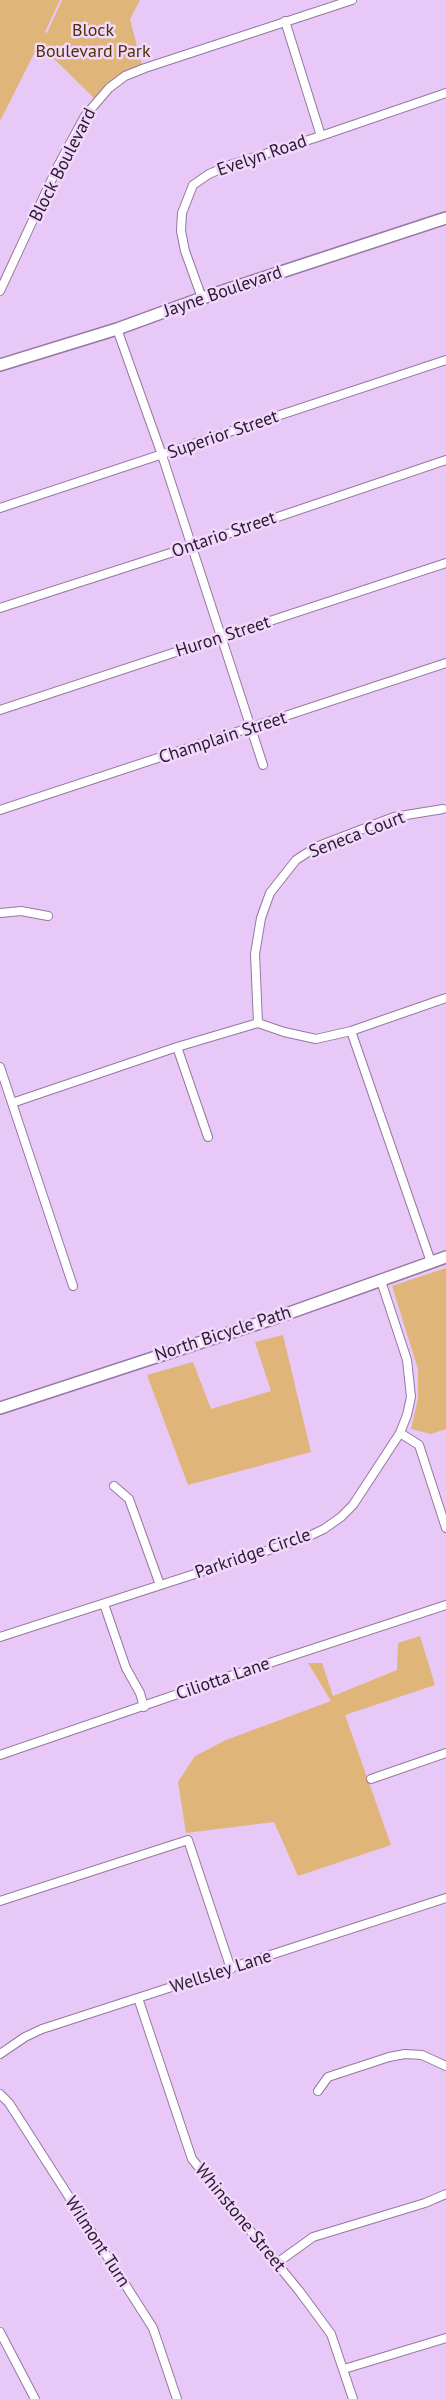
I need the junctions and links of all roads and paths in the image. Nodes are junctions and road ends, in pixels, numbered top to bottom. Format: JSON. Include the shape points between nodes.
{"nodes":[{"id":1,"x":352,"y":0,"type":"edge"},
{"id":2,"x":285,"y":22,"type":"junction"},
{"id":3,"x":446,"y":93,"type":"edge"},
{"id":4,"x":322,"y":136,"type":"junction"},
{"id":5,"x":446,"y":218,"type":"edge"},
{"id":6,"x":0,"y":291,"type":"edge"},
{"id":7,"x":202,"y":298,"type":"junction"},
{"id":8,"x":117,"y":328,"type":"junction"},
{"id":9,"x":446,"y":360,"type":"edge"},
{"id":10,"x":0,"y":365,"type":"edge"},
{"id":11,"x":162,"y":455,"type":"junction"},
{"id":12,"x":446,"y":460,"type":"edge"},
{"id":13,"x":0,"y":508,"type":"edge"},
{"id":14,"x":192,"y":546,"type":"junction"},
{"id":15,"x":446,"y":563,"type":"edge"},
{"id":16,"x":0,"y":608,"type":"edge"},
{"id":17,"x":221,"y":638,"type":"junction"},
{"id":18,"x":446,"y":663,"type":"edge"},
{"id":19,"x":0,"y":710,"type":"edge"},
{"id":20,"x":251,"y":729,"type":"junction"},
{"id":21,"x":263,"y":765,"type":"dead end"},
{"id":22,"x":443,"y":809,"type":"dead end"},
{"id":23,"x":0,"y":810,"type":"edge"},
{"id":24,"x":0,"y":913,"type":"edge"},
{"id":25,"x":48,"y":916,"type":"dead end"},
{"id":26,"x":446,"y":998,"type":"edge"},
{"id":27,"x":258,"y":1023,"type":"junction"},
{"id":28,"x":351,"y":1031,"type":"junction"},
{"id":29,"x":177,"y":1047,"type":"junction"},
{"id":30,"x":0,"y":1067,"type":"edge"},
{"id":31,"x":12,"y":1103,"type":"junction"},
{"id":32,"x":208,"y":1137,"type":"dead end"},
{"id":33,"x":446,"y":1257,"type":"edge"},
{"id":34,"x":431,"y":1262,"type":"junction"},
{"id":35,"x":381,"y":1281,"type":"junction"},
{"id":36,"x":73,"y":1286,"type":"dead end"},
{"id":37,"x":0,"y":1408,"type":"edge"},
{"id":38,"x":400,"y":1433,"type":"junction"},
{"id":39,"x":114,"y":1486,"type":"dead end"},
{"id":40,"x":446,"y":1528,"type":"edge"},
{"id":41,"x":160,"y":1585,"type":"junction"},
{"id":42,"x":104,"y":1604,"type":"junction"},
{"id":43,"x":446,"y":1605,"type":"edge"},
{"id":44,"x":0,"y":1637,"type":"edge"},
{"id":45,"x":144,"y":1707,"type":"junction"},
{"id":46,"x":446,"y":1753,"type":"edge"},
{"id":47,"x":0,"y":1755,"type":"edge"},
{"id":48,"x":371,"y":1779,"type":"dead end"},
{"id":49,"x":446,"y":1898,"type":"edge"},
{"id":50,"x":0,"y":1901,"type":"edge"},
{"id":51,"x":231,"y":1969,"type":"junction"},
{"id":52,"x":138,"y":1998,"type":"junction"},
{"id":53,"x":0,"y":2054,"type":"edge"},
{"id":54,"x":446,"y":2066,"type":"edge"},
{"id":55,"x":318,"y":2091,"type":"dead end"},
{"id":56,"x":0,"y":2094,"type":"edge"},
{"id":57,"x":446,"y":2194,"type":"edge"},
{"id":58,"x":277,"y":2263,"type":"junction"},
{"id":59,"x":0,"y":2332,"type":"edge"},
{"id":60,"x":446,"y":2338,"type":"edge"},
{"id":61,"x":344,"y":2369,"type":"junction"},
{"id":62,"x":34,"y":2399,"type":"edge"},
{"id":63,"x":177,"y":2399,"type":"edge"},
{"id":64,"x":353,"y":2399,"type":"edge"}],
"edges":[{"from":1,"to":2,"type":"street","name":"Block Boulevard"},
{"from":2,"to":4,"type":"street"},
{"from":2,"to":6,"type":"street","name":"Block Boulevard","via":[[145,68],[125,76],[109,88],[85,116],[58,166]]},
{"from":3,"to":4,"type":"street","name":"Evelyn Road"},
{"from":4,"to":7,"type":"street","name":"Evelyn Road","via":[[230,164],[193,186],[182,213],[181,231]]},
{"from":5,"to":7,"type":"street","name":"Jayne Boulevard"},
{"from":7,"to":8,"type":"street","name":"Jayne Boulevard"},
{"from":8,"to":10,"type":"street","name":"Jayne Boulevard"},
{"from":8,"to":11,"type":"street"},
{"from":9,"to":11,"type":"street","name":"Superior Street"},
{"from":11,"to":13,"type":"street","name":"Superior Street"},
{"from":11,"to":14,"type":"street"},
{"from":12,"to":14,"type":"street","name":"Ontario Street"},
{"from":14,"to":16,"type":"street","name":"Ontario Street"},
{"from":14,"to":17,"type":"street"},
{"from":15,"to":17,"type":"street","name":"Huron Street"},
{"from":17,"to":19,"type":"street","name":"Huron Street"},
{"from":17,"to":20,"type":"street"},
{"from":18,"to":20,"type":"street","name":"Champlain Street"},
{"from":20,"to":21,"type":"street"},
{"from":20,"to":23,"type":"street","name":"Champlain Street"},
{"from":22,"to":27,"type":"street","name":"Seneca Court","via":[[394,817],[316,847],[296,860],[270,893],[260,918],[255,954]]},
{"from":24,"to":25,"type":"street","via":[[21,911]]},
{"from":26,"to":28,"type":"street"},
{"from":27,"to":28,"type":"street","via":[[316,1040]]},
{"from":27,"to":29,"type":"street"},
{"from":28,"to":34,"type":"street"},
{"from":29,"to":31,"type":"street"},
{"from":29,"to":32,"type":"street"},
{"from":30,"to":31,"type":"street"},
{"from":31,"to":36,"type":"street"},
{"from":33,"to":34,"type":"street","name":"North Bicycle Path"},
{"from":34,"to":35,"type":"street","name":"North Bicycle Path"},
{"from":35,"to":37,"type":"street","name":"North Bicycle Path"},
{"from":35,"to":38,"type":"street","name":"Parkridge Circle","via":[[411,1378],[411,1397]]},
{"from":38,"to":40,"type":"street","via":[[419,1444]]},
{"from":38,"to":41,"type":"street","name":"Parkridge Circle","via":[[353,1505],[324,1529],[303,1539]]},
{"from":39,"to":41,"type":"street","via":[[130,1499]]},
{"from":41,"to":42,"type":"street","name":"Parkridge Circle"},
{"from":42,"to":44,"type":"street","name":"Parkridge Circle"},
{"from":42,"to":45,"type":"street","via":[[126,1668]]},
{"from":43,"to":45,"type":"street","name":"Ciliotta Lane"},
{"from":45,"to":47,"type":"street","name":"Ciliotta Lane"},
{"from":46,"to":48,"type":"street"},
{"from":49,"to":51,"type":"street","name":"Wellsley Lane"},
{"from":50,"to":51,"type":"street","via":[[188,1840]]},
{"from":51,"to":52,"type":"street","name":"Wellsley Lane"},
{"from":52,"to":53,"type":"street","name":"Wellsley Lane","via":[[42,2029]]},
{"from":52,"to":58,"type":"street","name":"Whinstone Street","via":[[192,2159]]},
{"from":54,"to":55,"type":"street","via":[[422,2055],[405,2054],[328,2078]]},
{"from":56,"to":63,"type":"street","name":"Wilmont Turn","via":[[9,2103],[153,2328]]},
{"from":57,"to":58,"type":"street","via":[[313,2236]]},
{"from":58,"to":61,"type":"street","name":"Whinstone Street","via":[[331,2334]]},
{"from":59,"to":62,"type":"street"},
{"from":60,"to":61,"type":"street"},
{"from":61,"to":64,"type":"street","name":"Whinstone Street"}]}
